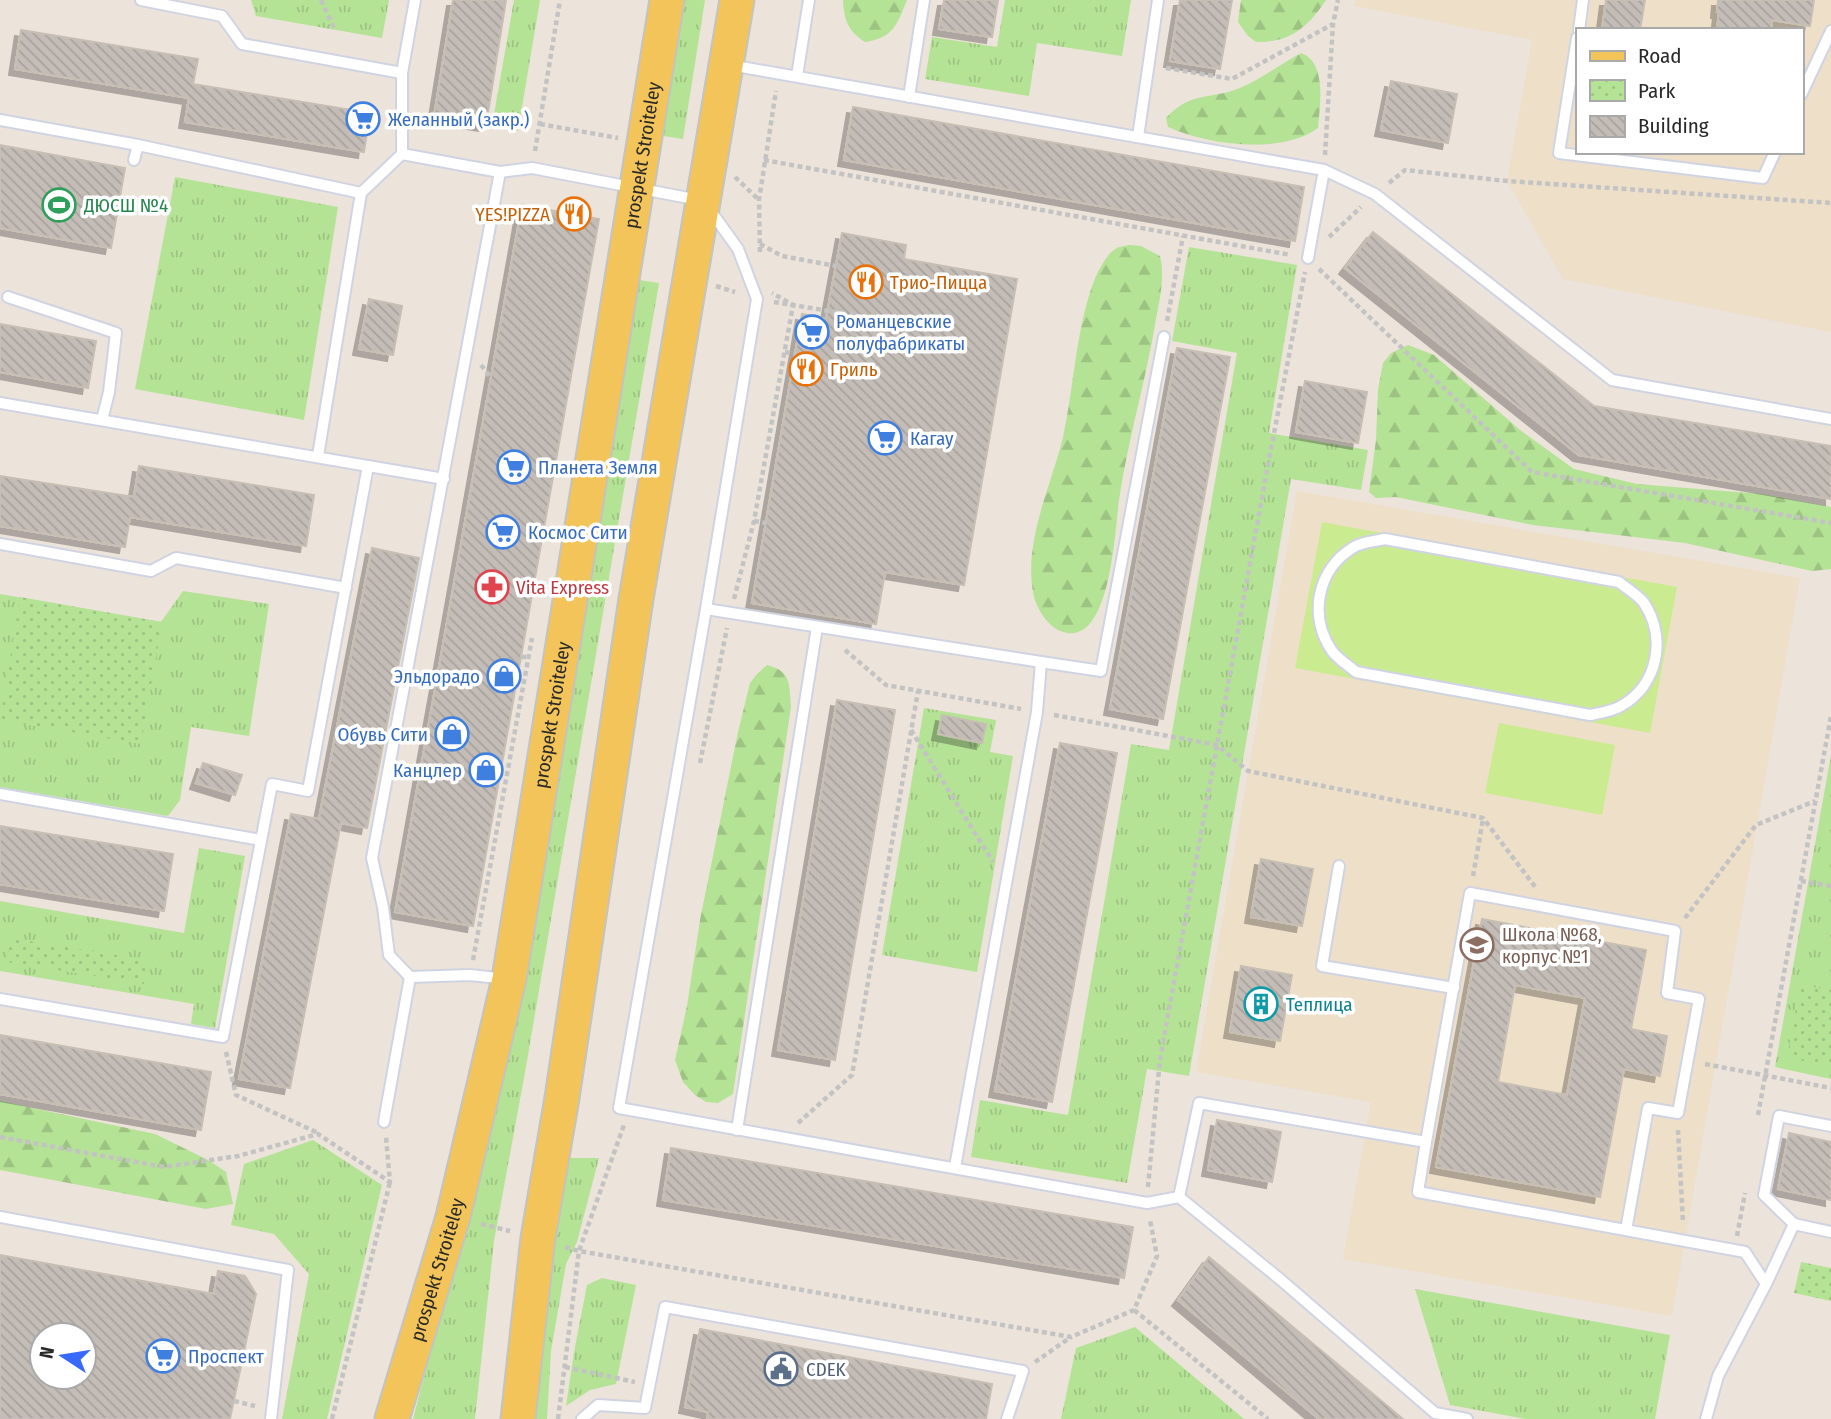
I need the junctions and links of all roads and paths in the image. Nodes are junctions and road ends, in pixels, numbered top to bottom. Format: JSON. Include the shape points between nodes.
{"nodes":[{"id":1,"x":141,"y":0,"type":"edge"},
{"id":2,"x":321,"y":0,"type":"edge"},
{"id":3,"x":415,"y":0,"type":"edge"},
{"id":4,"x":560,"y":0,"type":"edge"},
{"id":5,"x":667,"y":0,"type":"edge"},
{"id":6,"x":737,"y":0,"type":"edge"},
{"id":7,"x":809,"y":0,"type":"edge"},
{"id":8,"x":924,"y":0,"type":"edge"},
{"id":9,"x":1158,"y":0,"type":"edge"},
{"id":10,"x":1338,"y":0,"type":"edge"},
{"id":11,"x":1583,"y":0,"type":"edge"},
{"id":12,"x":1333,"y":24,"type":"junction"},
{"id":13,"x":1579,"y":28,"type":"edge"},
{"id":14,"x":335,"y":30,"type":"dead end"},
{"id":15,"x":1831,"y":31,"type":"edge"},
{"id":16,"x":1576,"y":44,"type":"edge"},
{"id":17,"x":727,"y":65,"type":"junction"},
{"id":18,"x":1148,"y":65,"type":"junction"},
{"id":19,"x":402,"y":73,"type":"junction"},
{"id":20,"x":797,"y":76,"type":"junction"},
{"id":21,"x":1803,"y":91,"type":"edge"},
{"id":22,"x":909,"y":97,"type":"junction"},
{"id":23,"x":0,"y":120,"type":"edge"},
{"id":24,"x":1138,"y":137,"type":"junction"},
{"id":25,"x":138,"y":145,"type":"junction"},
{"id":26,"x":402,"y":154,"type":"junction"},
{"id":27,"x":1774,"y":154,"type":"edge"},
{"id":28,"x":134,"y":160,"type":"dead end"},
{"id":29,"x":764,"y":160,"type":"dead end"},
{"id":30,"x":532,"y":168,"type":"junction"},
{"id":31,"x":1324,"y":170,"type":"junction"},
{"id":32,"x":500,"y":172,"type":"junction"},
{"id":33,"x":638,"y":188,"type":"junction"},
{"id":34,"x":361,"y":193,"type":"junction"},
{"id":35,"x":1375,"y":194,"type":"junction"},
{"id":36,"x":704,"y":201,"type":"junction"},
{"id":37,"x":1831,"y":203,"type":"edge"},
{"id":38,"x":1183,"y":236,"type":"junction"},
{"id":39,"x":759,"y":244,"type":"dead end"},
{"id":40,"x":1308,"y":258,"type":"junction"},
{"id":41,"x":836,"y":266,"type":"dead end"},
{"id":42,"x":8,"y":297,"type":"dead end"},
{"id":43,"x":793,"y":305,"type":"dead end"},
{"id":44,"x":928,"y":327,"type":"dead end"},
{"id":45,"x":1164,"y":337,"type":"joint"},
{"id":46,"x":785,"y":352,"type":"dead end"},
{"id":47,"x":796,"y":354,"type":"dead end"},
{"id":48,"x":0,"y":403,"type":"edge"},
{"id":49,"x":1831,"y":419,"type":"edge"},
{"id":50,"x":102,"y":420,"type":"junction"},
{"id":51,"x":318,"y":456,"type":"junction"},
{"id":52,"x":368,"y":466,"type":"junction"},
{"id":53,"x":444,"y":479,"type":"junction"},
{"id":54,"x":754,"y":521,"type":"dead end"},
{"id":55,"x":766,"y":523,"type":"dead end"},
{"id":56,"x":1831,"y":523,"type":"edge"},
{"id":57,"x":0,"y":544,"type":"edge"},
{"id":58,"x":346,"y":588,"type":"junction"},
{"id":59,"x":706,"y":610,"type":"junction"},
{"id":60,"x":1319,"y":624,"type":"joint"},
{"id":61,"x":817,"y":627,"type":"junction"},
{"id":62,"x":521,"y":657,"type":"dead end"},
{"id":63,"x":528,"y":657,"type":"dead end"},
{"id":64,"x":1041,"y":662,"type":"junction"},
{"id":65,"x":918,"y":691,"type":"junction"},
{"id":66,"x":1037,"y":712,"type":"junction"},
{"id":67,"x":1831,"y":716,"type":"edge"},
{"id":68,"x":509,"y":721,"type":"dead end"},
{"id":69,"x":516,"y":722,"type":"dead end"},
{"id":70,"x":1830,"y":729,"type":"edge"},
{"id":71,"x":911,"y":730,"type":"junction"},
{"id":72,"x":1217,"y":745,"type":"junction"},
{"id":73,"x":0,"y":794,"type":"edge"},
{"id":74,"x":1815,"y":801,"type":"junction"},
{"id":75,"x":1483,"y":818,"type":"junction"},
{"id":76,"x":261,"y":841,"type":"junction"},
{"id":77,"x":1339,"y":866,"type":"dead end"},
{"id":78,"x":1801,"y":881,"type":"junction"},
{"id":79,"x":1006,"y":884,"type":"junction"},
{"id":80,"x":1831,"y":886,"type":"edge"},
{"id":81,"x":1470,"y":893,"type":"junction"},
{"id":82,"x":1551,"y":908,"type":"junction"},
{"id":83,"x":1675,"y":931,"type":"junction"},
{"id":84,"x":410,"y":977,"type":"junction"},
{"id":85,"x":509,"y":979,"type":"junction"},
{"id":86,"x":1454,"y":988,"type":"junction"},
{"id":87,"x":0,"y":999,"type":"edge"},
{"id":88,"x":223,"y":1037,"type":"junction"},
{"id":89,"x":1688,"y":1061,"type":"junction"},
{"id":90,"x":1766,"y":1074,"type":"junction"},
{"id":91,"x":1831,"y":1088,"type":"edge"},
{"id":92,"x":1678,"y":1113,"type":"junction"},
{"id":93,"x":384,"y":1122,"type":"joint"},
{"id":94,"x":1831,"y":1126,"type":"edge"},
{"id":95,"x":1756,"y":1128,"type":"dead end"},
{"id":96,"x":737,"y":1130,"type":"junction"},
{"id":97,"x":318,"y":1134,"type":"junction"},
{"id":98,"x":0,"y":1137,"type":"edge"},
{"id":99,"x":782,"y":1138,"type":"junction"},
{"id":100,"x":1426,"y":1142,"type":"junction"},
{"id":101,"x":955,"y":1167,"type":"junction"},
{"id":102,"x":390,"y":1182,"type":"junction"},
{"id":103,"x":1746,"y":1183,"type":"dead end"},
{"id":104,"x":1179,"y":1197,"type":"junction"},
{"id":105,"x":1147,"y":1202,"type":"junction"},
{"id":106,"x":0,"y":1217,"type":"edge"},
{"id":107,"x":1794,"y":1224,"type":"junction"},
{"id":108,"x":1626,"y":1230,"type":"junction"},
{"id":109,"x":1831,"y":1231,"type":"edge"},
{"id":110,"x":1685,"y":1241,"type":"junction"},
{"id":111,"x":1734,"y":1250,"type":"junction"},
{"id":112,"x":579,"y":1251,"type":"dead end"},
{"id":113,"x":1766,"y":1284,"type":"junction"},
{"id":114,"x":1133,"y":1310,"type":"junction"},
{"id":115,"x":1071,"y":1337,"type":"junction"},
{"id":116,"x":565,"y":1367,"type":"dead end"},
{"id":117,"x":1023,"y":1371,"type":"junction"},
{"id":118,"x":650,"y":1384,"type":"junction"},
{"id":119,"x":271,"y":1419,"type":"edge"},
{"id":120,"x":332,"y":1419,"type":"edge"},
{"id":121,"x":392,"y":1419,"type":"edge"},
{"id":122,"x":518,"y":1419,"type":"edge"},
{"id":123,"x":582,"y":1419,"type":"edge"},
{"id":124,"x":1007,"y":1419,"type":"edge"},
{"id":125,"x":1268,"y":1419,"type":"edge"},
{"id":126,"x":1466,"y":1419,"type":"edge"},
{"id":127,"x":1706,"y":1419,"type":"edge"}],
"edges":[{"from":1,"to":19,"type":"lane","via":[[222,16],[242,44]]},
{"from":2,"to":14,"type":"path"},
{"from":3,"to":19,"type":"lane"},
{"from":4,"to":30,"type":"path"},
{"from":5,"to":33,"type":"main road","name":"prospekt Stroiteley"},
{"from":6,"to":17,"type":"main road"},
{"from":7,"to":20,"type":"lane"},
{"from":8,"to":22,"type":"lane"},
{"from":9,"to":18,"type":"lane"},
{"from":10,"to":12,"type":"path"},
{"from":11,"to":13,"type":"lane"},
{"from":12,"to":18,"type":"path","via":[[1232,79]]},
{"from":12,"to":31,"type":"path"},
{"from":15,"to":21,"type":"lane"},
{"from":16,"to":27,"type":"lane","via":[[1559,153],[1763,178]]},
{"from":17,"to":20,"type":"lane"},
{"from":17,"to":36,"type":"main road"},
{"from":18,"to":24,"type":"lane"},
{"from":19,"to":26,"type":"lane"},
{"from":20,"to":22,"type":"lane"},
{"from":22,"to":24,"type":"lane"},
{"from":23,"to":25,"type":"lane"},
{"from":24,"to":31,"type":"lane"},
{"from":25,"to":28,"type":"lane"},
{"from":25,"to":34,"type":"lane"},
{"from":26,"to":32,"type":"lane"},
{"from":26,"to":34,"type":"lane"},
{"from":29,"to":38,"type":"path"},
{"from":30,"to":32,"type":"lane"},
{"from":30,"to":33,"type":"lane"},
{"from":31,"to":35,"type":"lane"},
{"from":31,"to":40,"type":"lane"},
{"from":32,"to":53,"type":"lane"},
{"from":33,"to":36,"type":"lane"},
{"from":33,"to":85,"type":"main road","name":"prospekt Stroiteley"},
{"from":34,"to":51,"type":"lane"},
{"from":35,"to":37,"type":"path","via":[[1405,170]]},
{"from":35,"to":40,"type":"path"},
{"from":35,"to":49,"type":"lane","via":[[1612,380]]},
{"from":36,"to":59,"type":"lane","via":[[738,249],[757,299]]},
{"from":36,"to":122,"type":"main road","via":[[636,598],[538,1238]]},
{"from":38,"to":40,"type":"path"},
{"from":38,"to":45,"type":"path"},
{"from":39,"to":41,"type":"path","via":[[782,256]]},
{"from":40,"to":56,"type":"path","via":[[1532,472]]},
{"from":40,"to":72,"type":"path"},
{"from":42,"to":50,"type":"lane","via":[[116,333]]},
{"from":43,"to":44,"type":"path"},
{"from":45,"to":64,"type":"lane","via":[[1101,671]]},
{"from":46,"to":47,"type":"path"},
{"from":48,"to":50,"type":"lane"},
{"from":50,"to":51,"type":"lane"},
{"from":51,"to":52,"type":"lane"},
{"from":52,"to":53,"type":"lane"},
{"from":52,"to":58,"type":"lane"},
{"from":53,"to":84,"type":"lane","via":[[372,858],[389,955]]},
{"from":54,"to":55,"type":"path"},
{"from":57,"to":58,"type":"lane","via":[[151,571],[176,558]]},
{"from":58,"to":76,"type":"lane","via":[[308,791],[272,784]]},
{"from":59,"to":61,"type":"lane"},
{"from":59,"to":96,"type":"lane","via":[[620,1108]]},
{"from":60,"to":60,"type":"lane","via":[[1318,593],[1331,565],[1355,546],[1385,539],[1619,582],[1643,601],[1657,629],[1657,660],[1644,687],[1620,707],[1590,715],[1356,673],[1332,652]]},
{"from":61,"to":64,"type":"lane"},
{"from":61,"to":65,"type":"path","via":[[886,685]]},
{"from":61,"to":96,"type":"lane"},
{"from":62,"to":63,"type":"path"},
{"from":64,"to":66,"type":"lane"},
{"from":65,"to":66,"type":"path"},
{"from":65,"to":71,"type":"path"},
{"from":66,"to":72,"type":"path"},
{"from":66,"to":79,"type":"lane"},
{"from":67,"to":70,"type":"path"},
{"from":68,"to":69,"type":"path"},
{"from":70,"to":74,"type":"path"},
{"from":71,"to":79,"type":"path"},
{"from":71,"to":99,"type":"path","via":[[852,1075]]},
{"from":72,"to":75,"type":"path","via":[[1248,771]]},
{"from":72,"to":105,"type":"path","via":[[1160,1059]]},
{"from":73,"to":76,"type":"lane"},
{"from":74,"to":78,"type":"path"},
{"from":74,"to":83,"type":"path","via":[[1756,825]]},
{"from":75,"to":81,"type":"path"},
{"from":75,"to":82,"type":"path"},
{"from":76,"to":88,"type":"lane"},
{"from":77,"to":86,"type":"lane","via":[[1322,966]]},
{"from":78,"to":80,"type":"path"},
{"from":78,"to":90,"type":"path"},
{"from":79,"to":101,"type":"lane"},
{"from":81,"to":82,"type":"lane"},
{"from":81,"to":86,"type":"lane"},
{"from":82,"to":83,"type":"lane"},
{"from":83,"to":89,"type":"lane","via":[[1667,993],[1699,999]]},
{"from":84,"to":85,"type":"lane"},
{"from":84,"to":93,"type":"lane"},
{"from":85,"to":121,"type":"main road","name":"prospekt Stroiteley","via":[[453,1217]]},
{"from":86,"to":100,"type":"lane"},
{"from":87,"to":88,"type":"lane"},
{"from":88,"to":97,"type":"path","via":[[236,1095]]},
{"from":89,"to":90,"type":"path"},
{"from":89,"to":92,"type":"lane"},
{"from":90,"to":91,"type":"path"},
{"from":90,"to":95,"type":"path"},
{"from":92,"to":108,"type":"lane","via":[[1648,1108]]},
{"from":92,"to":110,"type":"path"},
{"from":93,"to":102,"type":"path"},
{"from":94,"to":107,"type":"lane","via":[[1779,1116],[1764,1195]]},
{"from":96,"to":99,"type":"lane"},
{"from":97,"to":98,"type":"path","via":[[238,1156],[164,1167]]},
{"from":97,"to":102,"type":"path"},
{"from":99,"to":101,"type":"lane"},
{"from":100,"to":104,"type":"lane","via":[[1199,1103]]},
{"from":100,"to":108,"type":"lane","via":[[1418,1192]]},
{"from":101,"to":105,"type":"lane"},
{"from":102,"to":120,"type":"path"},
{"from":103,"to":111,"type":"path"},
{"from":104,"to":105,"type":"lane"},
{"from":104,"to":126,"type":"lane","via":[[1435,1413]]},
{"from":105,"to":114,"type":"path","via":[[1157,1256]]},
{"from":106,"to":119,"type":"lane","via":[[288,1270]]},
{"from":107,"to":109,"type":"lane"},
{"from":107,"to":113,"type":"lane"},
{"from":108,"to":110,"type":"lane"},
{"from":110,"to":111,"type":"lane"},
{"from":111,"to":113,"type":"lane","via":[[1745,1252]]},
{"from":112,"to":115,"type":"path"},
{"from":113,"to":127,"type":"lane","via":[[1718,1377]]},
{"from":114,"to":115,"type":"path"},
{"from":114,"to":125,"type":"path"},
{"from":115,"to":117,"type":"path"},
{"from":116,"to":118,"type":"path"},
{"from":117,"to":118,"type":"lane","via":[[665,1307]]},
{"from":117,"to":124,"type":"lane"},
{"from":118,"to":123,"type":"lane","via":[[645,1409],[597,1405]]}]}
